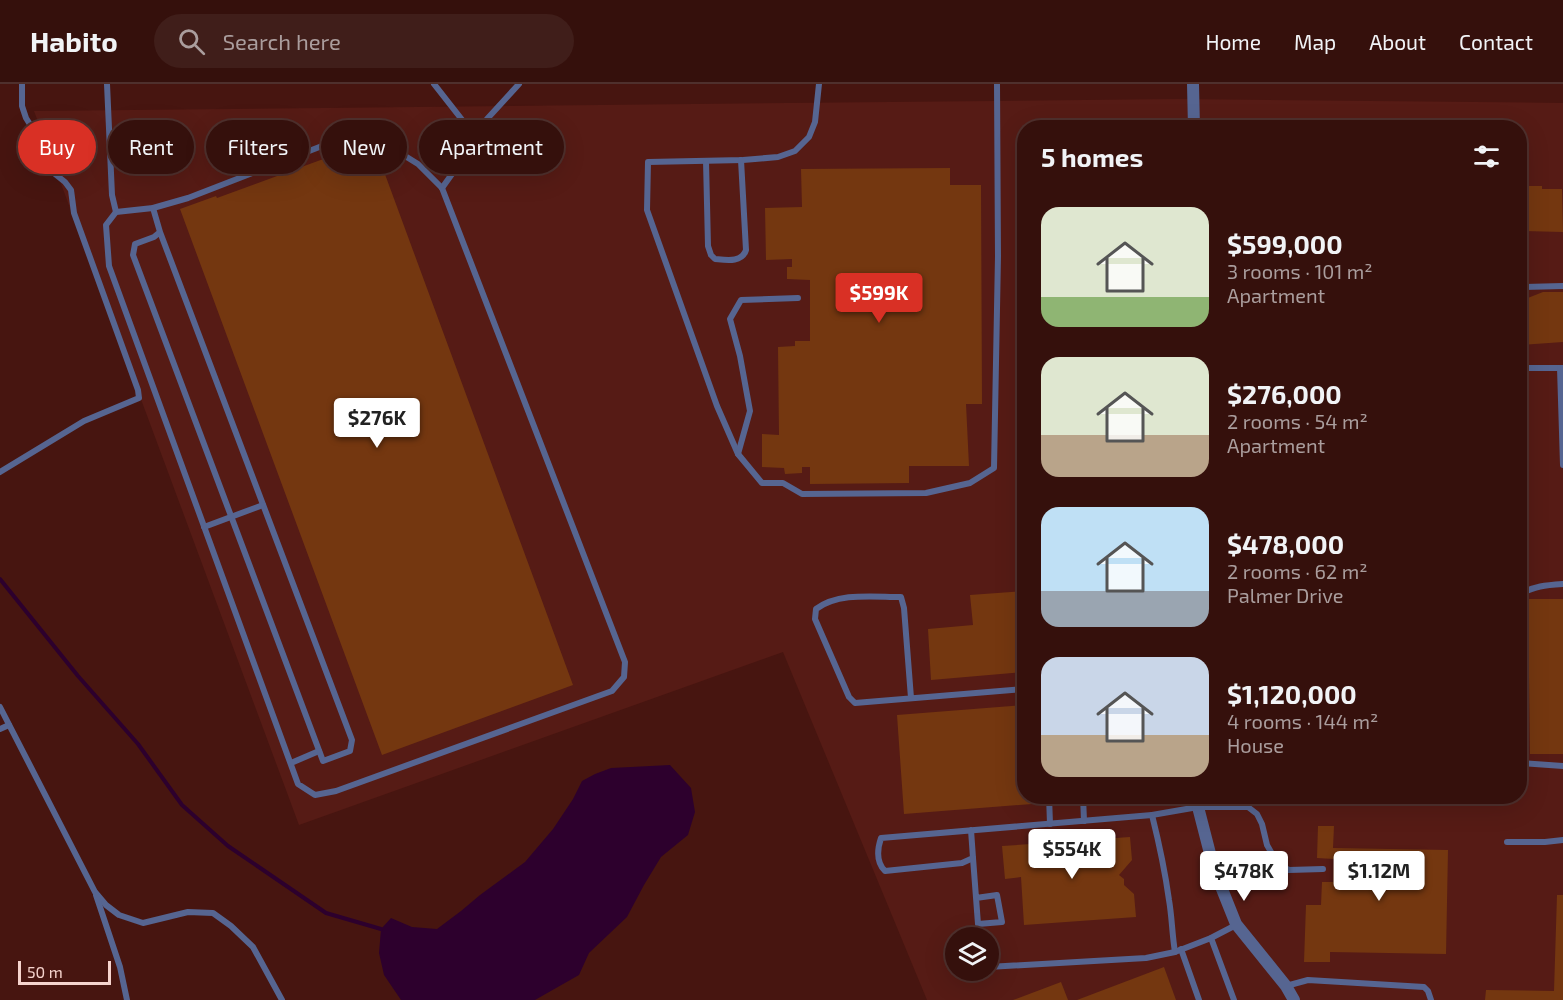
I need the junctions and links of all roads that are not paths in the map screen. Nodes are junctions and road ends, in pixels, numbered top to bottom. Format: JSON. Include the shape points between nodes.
{"nodes":[{"id":1,"x":22,"y":84,"type":"edge"},
{"id":2,"x":107,"y":84,"type":"edge"},
{"id":3,"x":434,"y":84,"type":"edge"},
{"id":4,"x":519,"y":84,"type":"edge"},
{"id":5,"x":819,"y":84,"type":"edge"},
{"id":6,"x":997,"y":84,"type":"edge"},
{"id":7,"x":1193,"y":84,"type":"edge"},
{"id":8,"x":462,"y":120,"type":"edge"},
{"id":9,"x":486,"y":120,"type":"edge"},
{"id":10,"x":1194,"y":120,"type":"edge"},
{"id":11,"x":741,"y":160,"type":"junction"},
{"id":12,"x":706,"y":161,"type":"junction"},
{"id":13,"x":452,"y":174,"type":"edge"},
{"id":14,"x":442,"y":188,"type":"junction"},
{"id":15,"x":153,"y":208,"type":"junction"},
{"id":16,"x":116,"y":212,"type":"junction"},
{"id":17,"x":160,"y":232,"type":"junction"},
{"id":18,"x":1527,"y":286,"type":"edge"},
{"id":19,"x":1563,"y":286,"type":"edge"},
{"id":20,"x":798,"y":298,"type":"dead end"},
{"id":21,"x":1527,"y":368,"type":"edge"},
{"id":22,"x":1562,"y":368,"type":"edge"},
{"id":23,"x":738,"y":454,"type":"junction"},
{"id":24,"x":1563,"y":465,"type":"edge"},
{"id":25,"x":0,"y":472,"type":"edge"},
{"id":26,"x":263,"y":505,"type":"junction"},
{"id":27,"x":232,"y":517,"type":"junction"},
{"id":28,"x":204,"y":528,"type":"junction"},
{"id":29,"x":1563,"y":584,"type":"edge"},
{"id":30,"x":1527,"y":589,"type":"edge"},
{"id":31,"x":1017,"y":690,"type":"edge"},
{"id":32,"x":911,"y":698,"type":"junction"},
{"id":33,"x":0,"y":707,"type":"edge"},
{"id":34,"x":9,"y":725,"type":"junction"},
{"id":35,"x":0,"y":729,"type":"edge"},
{"id":36,"x":319,"y":751,"type":"junction"},
{"id":37,"x":291,"y":763,"type":"junction"},
{"id":38,"x":1527,"y":763,"type":"edge"},
{"id":39,"x":1563,"y":766,"type":"edge"},
{"id":40,"x":1049,"y":804,"type":"edge"},
{"id":41,"x":1083,"y":804,"type":"edge"},
{"id":42,"x":1191,"y":804,"type":"edge"},
{"id":43,"x":1198,"y":804,"type":"edge"},
{"id":44,"x":1218,"y":804,"type":"edge"},
{"id":45,"x":1152,"y":816,"type":"junction"},
{"id":46,"x":1084,"y":821,"type":"junction"},
{"id":47,"x":1050,"y":824,"type":"junction"},
{"id":48,"x":971,"y":830,"type":"junction"},
{"id":49,"x":1563,"y":840,"type":"edge"},
{"id":50,"x":1507,"y":842,"type":"dead end"},
{"id":51,"x":973,"y":858,"type":"junction"},
{"id":52,"x":1323,"y":869,"type":"dead end"},
{"id":53,"x":95,"y":892,"type":"junction"},
{"id":54,"x":976,"y":898,"type":"junction"},
{"id":55,"x":1236,"y":924,"type":"junction"},
{"id":56,"x":1211,"y":938,"type":"junction"},
{"id":57,"x":1178,"y":951,"type":"junction"},
{"id":58,"x":999,"y":966,"type":"edge"},
{"id":59,"x":1286,"y":986,"type":"junction"},
{"id":60,"x":127,"y":1000,"type":"edge"},
{"id":61,"x":282,"y":1000,"type":"edge"},
{"id":62,"x":1200,"y":1000,"type":"edge"},
{"id":63,"x":1234,"y":1000,"type":"edge"},
{"id":64,"x":1294,"y":1000,"type":"edge"},
{"id":65,"x":1431,"y":1000,"type":"edge"}],
"edges":[{"from":1,"to":25,"type":"lane","via":[[22,106],[47,164],[71,190],[74,213],[139,398],[84,421]]},
{"from":2,"to":16,"type":"lane"},
{"from":3,"to":8,"type":"lane"},
{"from":4,"to":9,"type":"lane"},
{"from":5,"to":11,"type":"lane","via":[[809,137],[795,151],[778,157]]},
{"from":6,"to":23,"type":"lane","via":[[994,468],[970,483],[926,493],[801,495],[783,483],[762,483]]},
{"from":7,"to":10,"type":"street"},
{"from":11,"to":12,"type":"lane"},
{"from":11,"to":12,"type":"lane","via":[[746,250],[740,258],[724,260],[715,259],[708,246]]},
{"from":12,"to":23,"type":"lane","via":[[648,162],[647,210]]},
{"from":13,"to":14,"type":"lane"},
{"from":14,"to":15,"type":"lane","via":[[398,151],[322,146]]},
{"from":14,"to":37,"type":"lane","via":[[625,662],[624,677],[612,691],[336,791],[315,795],[298,784]]},
{"from":15,"to":16,"type":"lane"},
{"from":15,"to":17,"type":"lane"},
{"from":16,"to":28,"type":"lane","via":[[106,225],[109,266]]},
{"from":17,"to":26,"type":"lane"},
{"from":17,"to":27,"type":"lane","via":[[135,244],[133,255]]},
{"from":18,"to":19,"type":"lane"},
{"from":20,"to":23,"type":"lane","via":[[741,300],[730,319],[750,411]]},
{"from":21,"to":22,"type":"lane"},
{"from":22,"to":24,"type":"lane"},
{"from":26,"to":27,"type":"lane"},
{"from":26,"to":36,"type":"lane","via":[[352,740],[350,751],[323,761]]},
{"from":27,"to":28,"type":"lane"},
{"from":27,"to":36,"type":"lane"},
{"from":28,"to":37,"type":"lane"},
{"from":29,"to":30,"type":"lane"},
{"from":31,"to":32,"type":"lane"},
{"from":32,"to":32,"type":"lane","via":[[855,702],[849,697],[815,619],[816,609],[842,598],[901,597]]},
{"from":33,"to":34,"type":"lane"},
{"from":34,"to":35,"type":"lane"},
{"from":34,"to":53,"type":"lane"},
{"from":36,"to":37,"type":"lane"},
{"from":38,"to":39,"type":"lane"},
{"from":40,"to":47,"type":"lane"},
{"from":41,"to":46,"type":"lane"},
{"from":42,"to":45,"type":"lane"},
{"from":43,"to":55,"type":"street","via":[[1214,870]]},
{"from":44,"to":52,"type":"lane","via":[[1248,807],[1257,814],[1267,845],[1281,866],[1289,870]]},
{"from":45,"to":46,"type":"lane"},
{"from":45,"to":57,"type":"lane","via":[[1163,859],[1172,936]]},
{"from":46,"to":47,"type":"lane"},
{"from":47,"to":48,"type":"lane"},
{"from":48,"to":51,"type":"lane"},
{"from":48,"to":51,"type":"lane","via":[[881,838],[878,848],[880,866],[885,872],[962,863]]},
{"from":49,"to":50,"type":"lane"},
{"from":51,"to":54,"type":"lane"},
{"from":53,"to":60,"type":"lane"},
{"from":53,"to":61,"type":"lane","via":[[119,915],[143,923],[188,912],[213,913],[253,947]]},
{"from":54,"to":54,"type":"lane","via":[[978,924],[1002,922],[997,895]]},
{"from":55,"to":56,"type":"lane"},
{"from":55,"to":59,"type":"street"},
{"from":56,"to":57,"type":"lane"},
{"from":56,"to":63,"type":"lane"},
{"from":57,"to":58,"type":"lane","via":[[1146,958]]},
{"from":57,"to":62,"type":"lane"},
{"from":59,"to":64,"type":"street"},
{"from":59,"to":65,"type":"lane","via":[[1308,980],[1424,987]]}]}
